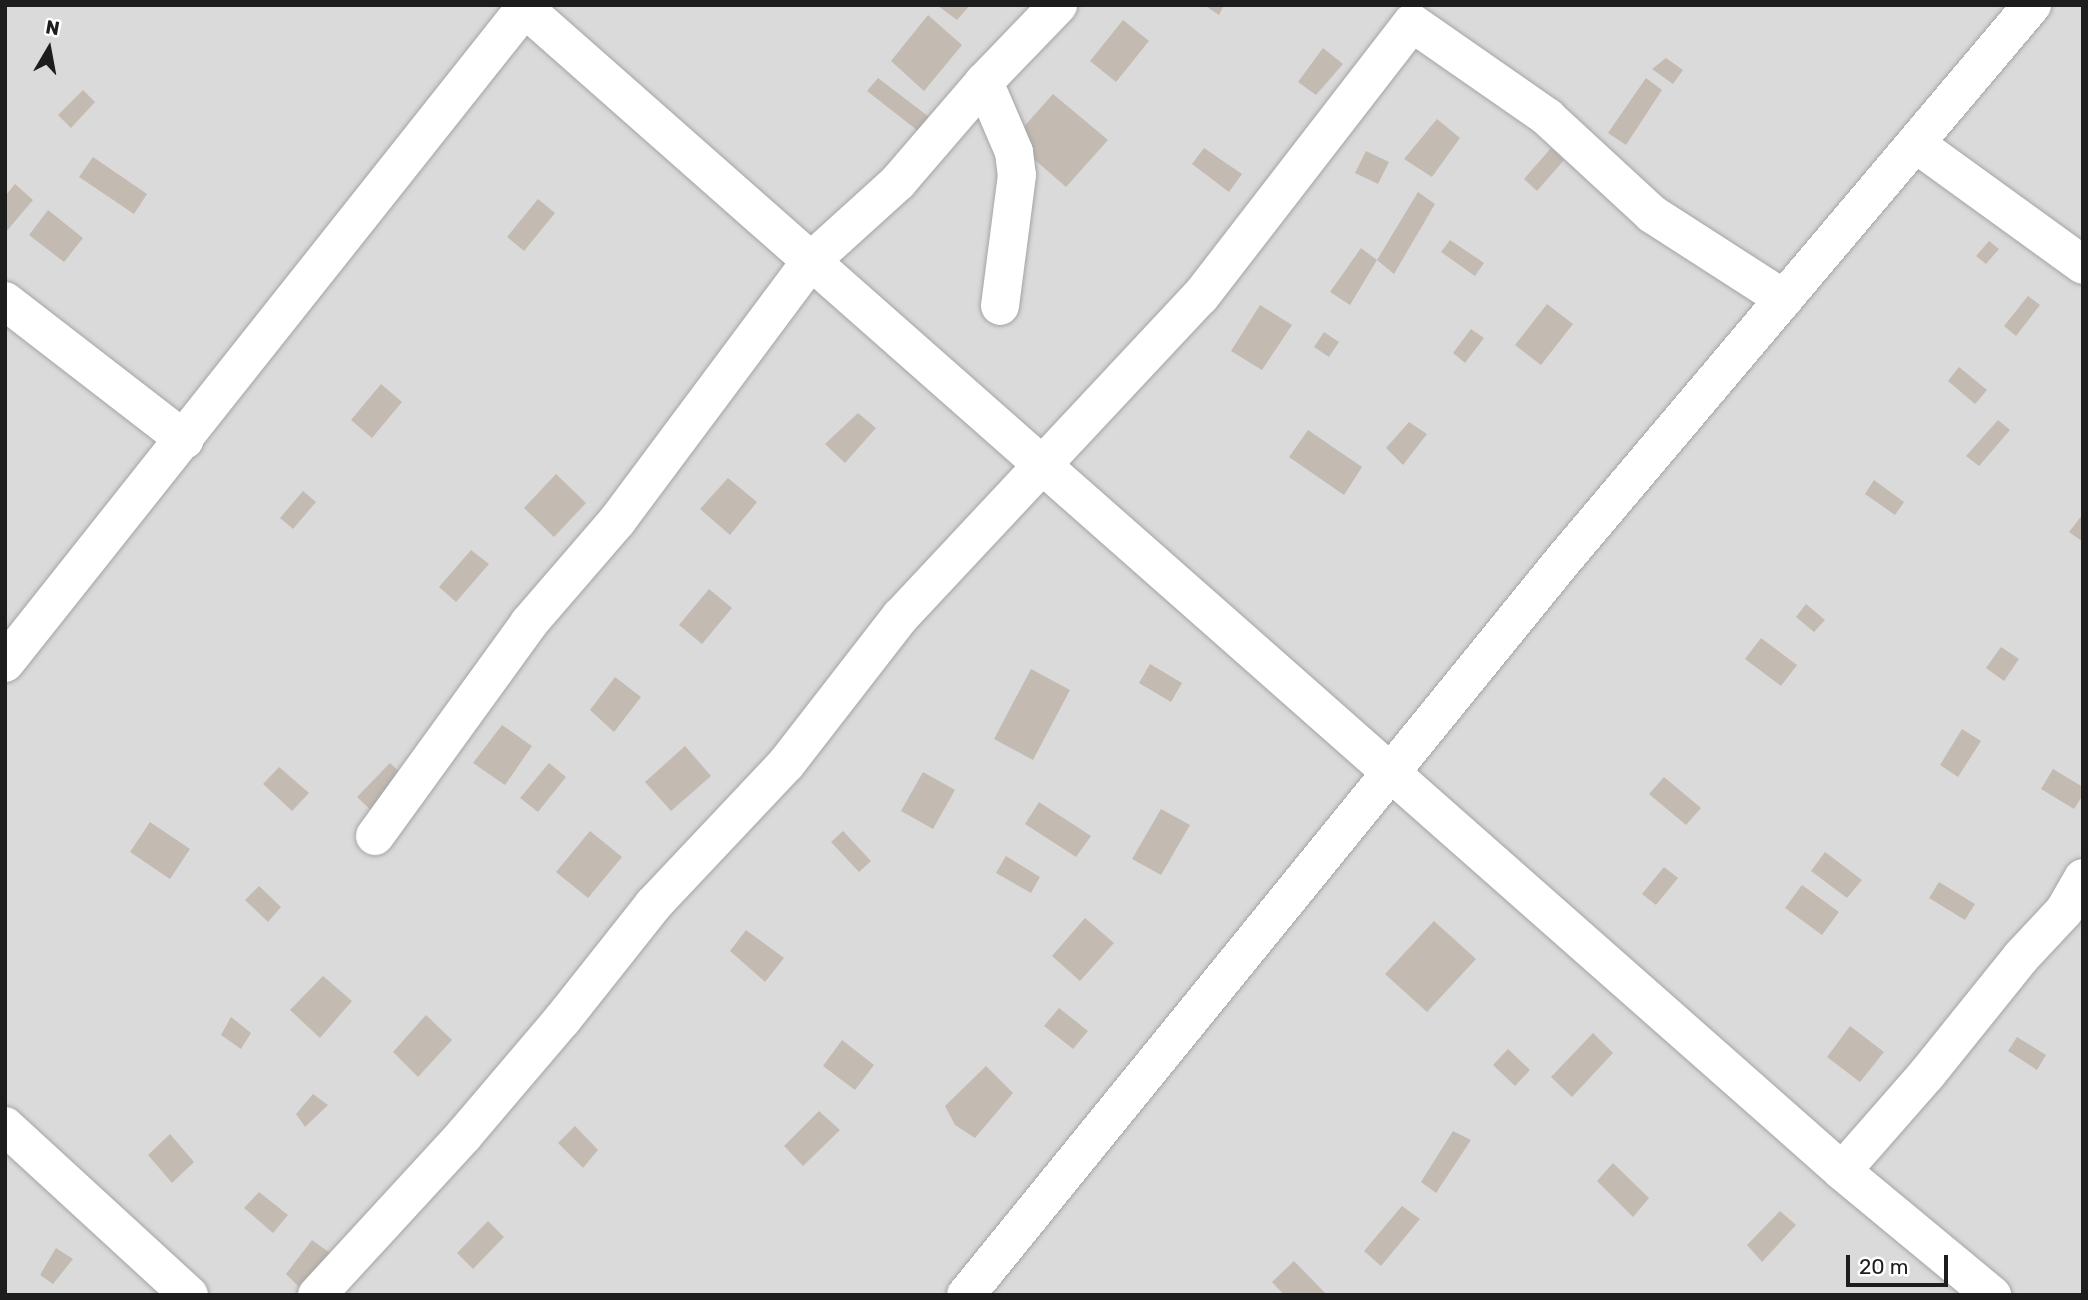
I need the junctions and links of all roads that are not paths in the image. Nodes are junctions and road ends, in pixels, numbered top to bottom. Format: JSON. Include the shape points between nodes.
{"nodes":[{"id":1,"x":1058,"y":5,"type":"edge"},
{"id":2,"x":2032,"y":5,"type":"edge"},
{"id":3,"x":524,"y":6,"type":"edge"},
{"id":4,"x":1410,"y":11,"type":"edge"},
{"id":5,"x":984,"y":82,"type":"junction"},
{"id":6,"x":1916,"y":144,"type":"junction"},
{"id":7,"x":811,"y":261,"type":"junction"},
{"id":8,"x":2083,"y":265,"type":"edge"},
{"id":9,"x":1784,"y":299,"type":"junction"},
{"id":10,"x":5,"y":301,"type":"edge"},
{"id":11,"x":1000,"y":306,"type":"dead end"},
{"id":12,"x":185,"y":440,"type":"junction"},
{"id":13,"x":1042,"y":466,"type":"junction"},
{"id":14,"x":5,"y":663,"type":"edge"},
{"id":15,"x":1392,"y":774,"type":"junction"},
{"id":16,"x":375,"y":836,"type":"dead end"},
{"id":17,"x":2083,"y":878,"type":"edge"},
{"id":18,"x":8,"y":1134,"type":"edge"},
{"id":19,"x":1842,"y":1171,"type":"junction"},
{"id":20,"x":190,"y":1295,"type":"edge"},
{"id":21,"x":317,"y":1295,"type":"edge"},
{"id":22,"x":966,"y":1295,"type":"edge"},
{"id":23,"x":1992,"y":1295,"type":"edge"}],
"edges":[{"from":1,"to":5,"type":"street"},
{"from":2,"to":6,"type":"street"},
{"from":3,"to":7,"type":"street"},
{"from":3,"to":12,"type":"street"},
{"from":4,"to":9,"type":"street","via":[[1547,117],[1652,214]]},
{"from":4,"to":13,"type":"street","via":[[1199,297]]},
{"from":5,"to":7,"type":"street","via":[[898,182]]},
{"from":5,"to":11,"type":"street","via":[[1014,152],[1017,175]]},
{"from":6,"to":8,"type":"street"},
{"from":6,"to":9,"type":"street"},
{"from":7,"to":13,"type":"street"},
{"from":7,"to":16,"type":"street","via":[[617,521],[529,623]]},
{"from":9,"to":15,"type":"street","via":[[1565,558]]},
{"from":10,"to":12,"type":"street"},
{"from":12,"to":14,"type":"street"},
{"from":13,"to":15,"type":"street"},
{"from":13,"to":21,"type":"street","via":[[901,617],[786,764],[653,905],[473,1124]]},
{"from":15,"to":19,"type":"street"},
{"from":15,"to":22,"type":"street"},
{"from":17,"to":19,"type":"street","via":[[2064,911]]},
{"from":18,"to":20,"type":"street"},
{"from":19,"to":23,"type":"street"}]}
